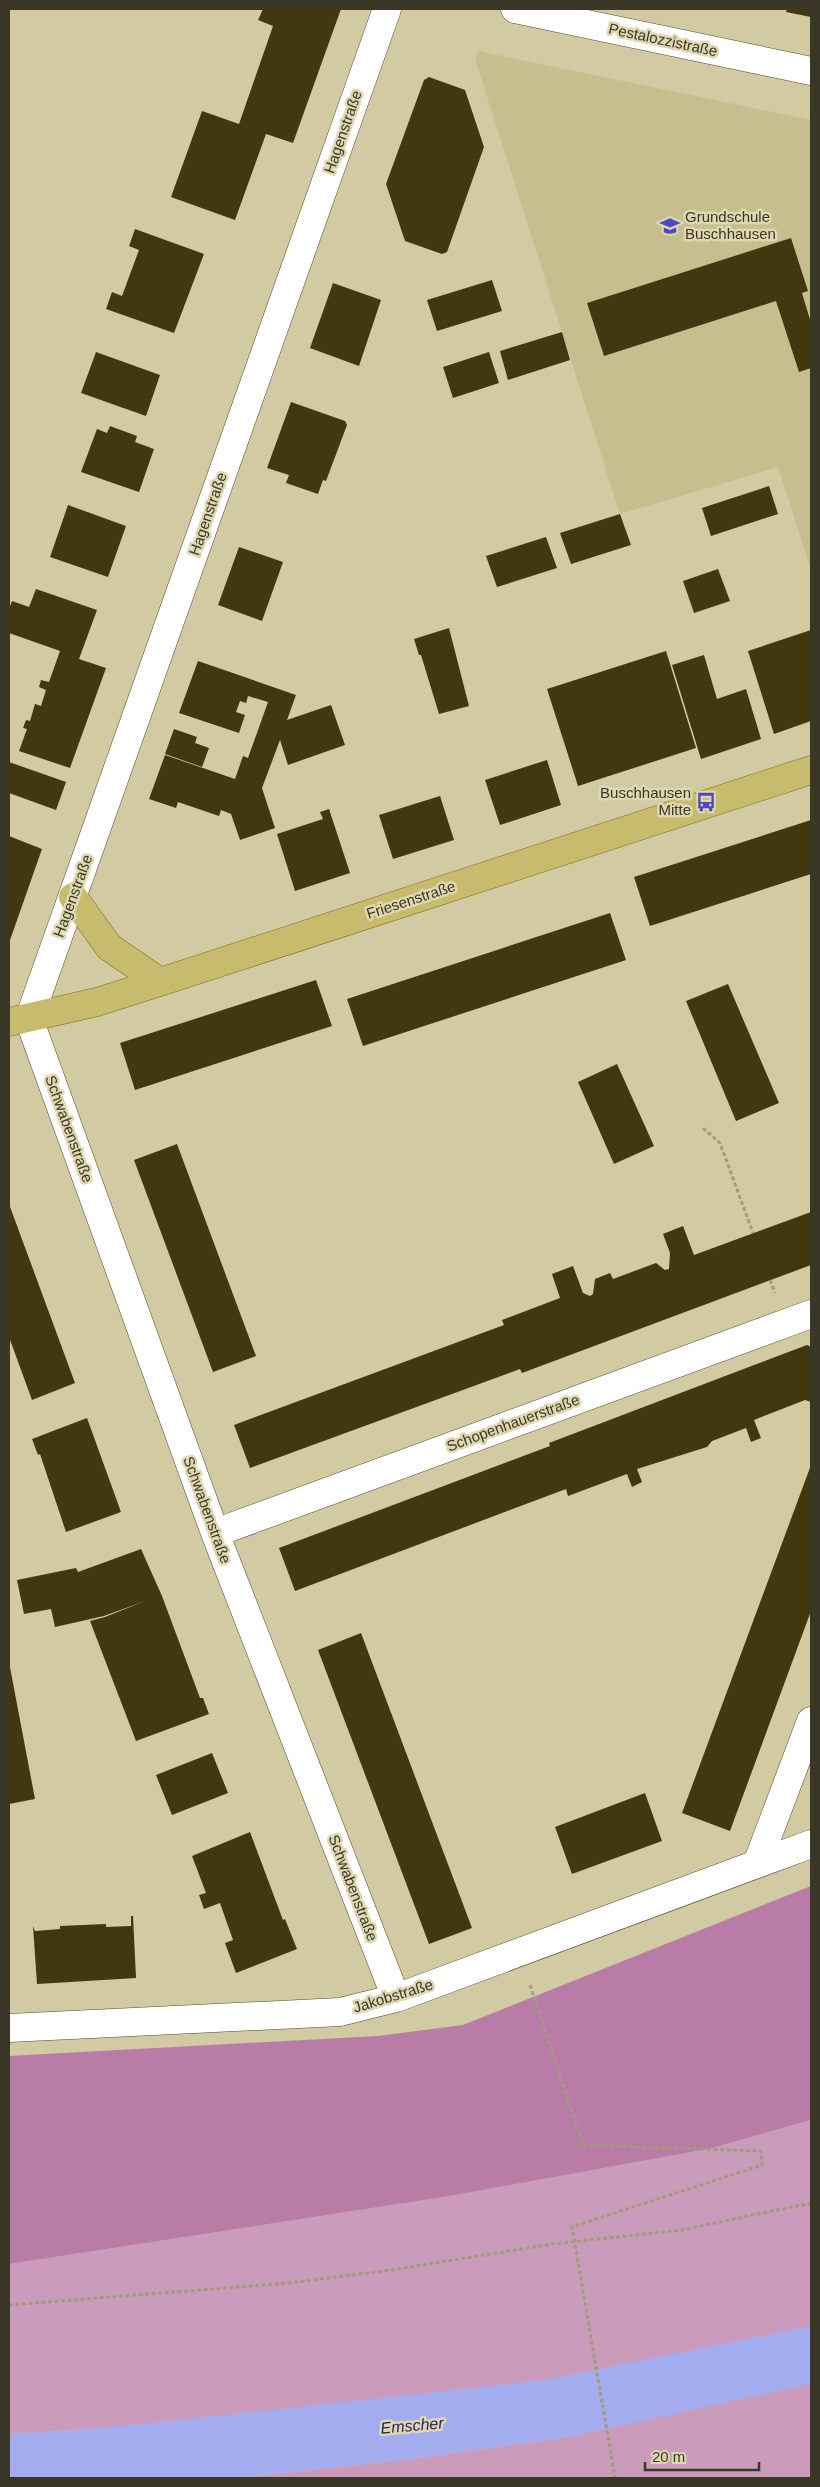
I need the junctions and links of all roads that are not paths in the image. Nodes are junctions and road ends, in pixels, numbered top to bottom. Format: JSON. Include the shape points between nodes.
{"nodes":[{"id":1,"x":386,"y":9,"type":"edge"},
{"id":2,"x":516,"y":9,"type":"edge"},
{"id":3,"x":811,"y":71,"type":"edge"},
{"id":4,"x":811,"y":770,"type":"edge"},
{"id":5,"x":73,"y":897,"type":"junction"},
{"id":6,"x":160,"y":982,"type":"junction"},
{"id":7,"x":19,"y":1020,"type":"edge"},
{"id":8,"x":811,"y":1314,"type":"edge"},
{"id":9,"x":215,"y":1533,"type":"junction"},
{"id":10,"x":811,"y":1721,"type":"edge"},
{"id":11,"x":811,"y":1844,"type":"edge"},
{"id":12,"x":757,"y":1864,"type":"junction"},
{"id":13,"x":396,"y":1998,"type":"junction"},
{"id":14,"x":9,"y":2028,"type":"edge"}],
"edges":[{"from":1,"to":5,"type":"street","name":"Hagenstraße"},
{"from":2,"to":3,"type":"street","name":"Pestalozzistraße"},
{"from":4,"to":6,"type":"main road","name":"Friesenstraße"},
{"from":5,"to":6,"type":"main road","via":[[109,947]]},
{"from":5,"to":7,"type":"street","name":"Hagenstraße"},
{"from":6,"to":7,"type":"main road","name":"Friesenstraße","via":[[96,1002]]},
{"from":7,"to":9,"type":"street","name":"Schwabenstraße"},
{"from":8,"to":9,"type":"street","name":"Schopenhauerstraße"},
{"from":9,"to":13,"type":"street","name":"Schwabenstraße"},
{"from":10,"to":12,"type":"street"},
{"from":11,"to":12,"type":"street","name":"Jakobstraße"},
{"from":12,"to":13,"type":"street","name":"Jakobstraße"},
{"from":13,"to":14,"type":"street","name":"Jakobstraße","via":[[340,2012]]}]}
